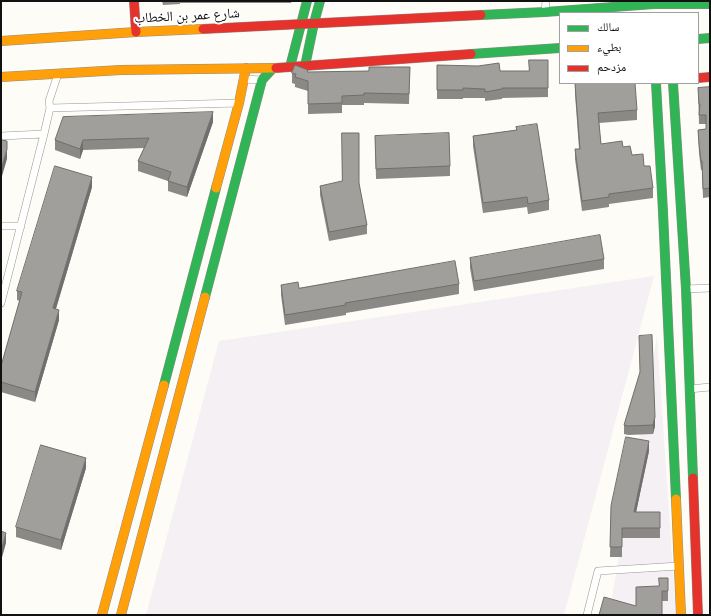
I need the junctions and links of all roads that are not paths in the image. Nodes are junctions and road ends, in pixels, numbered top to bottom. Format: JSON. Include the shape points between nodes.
{"nodes":[{"id":1,"x":134,"y":1,"type":"edge"},
{"id":2,"x":307,"y":1,"type":"edge"},
{"id":3,"x":320,"y":1,"type":"edge"},
{"id":4,"x":546,"y":1,"type":"edge"},
{"id":5,"x":654,"y":3,"type":"edge"},
{"id":6,"x":673,"y":3,"type":"edge"},
{"id":7,"x":710,"y":4,"type":"edge"},
{"id":8,"x":545,"y":12,"type":"junction"},
{"id":9,"x":301,"y":24,"type":"junction"},
{"id":10,"x":314,"y":24,"type":"junction"},
{"id":11,"x":136,"y":32,"type":"junction"},
{"id":12,"x":710,"y":38,"type":"edge"},
{"id":13,"x":699,"y":39,"type":"edge"},
{"id":14,"x":1,"y":41,"type":"edge"},
{"id":15,"x":559,"y":48,"type":"edge"},
{"id":16,"x":305,"y":66,"type":"junction"},
{"id":17,"x":290,"y":67,"type":"junction"},
{"id":18,"x":246,"y":68,"type":"junction"},
{"id":19,"x":273,"y":68,"type":"junction"},
{"id":20,"x":58,"y":74,"type":"junction"},
{"id":21,"x":1,"y":77,"type":"edge"},
{"id":22,"x":699,"y":78,"type":"edge"},
{"id":23,"x":710,"y":78,"type":"edge"},
{"id":24,"x":243,"y":79,"type":"junction"},
{"id":25,"x":262,"y":80,"type":"junction"},
{"id":26,"x":656,"y":84,"type":"edge"},
{"id":27,"x":673,"y":84,"type":"edge"},
{"id":28,"x":239,"y":103,"type":"junction"},
{"id":29,"x":50,"y":108,"type":"junction"},
{"id":30,"x":44,"y":134,"type":"junction"},
{"id":31,"x":1,"y":136,"type":"edge"},
{"id":32,"x":1,"y":226,"type":"edge"},
{"id":33,"x":21,"y":226,"type":"junction"},
{"id":34,"x":710,"y":288,"type":"edge"},
{"id":35,"x":686,"y":289,"type":"junction"},
{"id":36,"x":1,"y":303,"type":"edge"},
{"id":37,"x":710,"y":387,"type":"edge"},
{"id":38,"x":690,"y":389,"type":"junction"},
{"id":39,"x":679,"y":566,"type":"junction"},
{"id":40,"x":102,"y":615,"type":"edge"},
{"id":41,"x":121,"y":615,"type":"edge"},
{"id":42,"x":587,"y":615,"type":"edge"},
{"id":43,"x":681,"y":615,"type":"edge"},
{"id":44,"x":698,"y":615,"type":"edge"}],
"edges":[{"from":1,"to":11,"type":"street"},
{"from":2,"to":9,"type":"street"},
{"from":3,"to":10,"type":"street"},
{"from":4,"to":8,"type":"street"},
{"from":5,"to":6,"type":"street","name":"شارع عمر بن الخطاب"},
{"from":5,"to":8,"type":"street","name":"شارع عمر بن الخطاب"},
{"from":6,"to":7,"type":"street","name":"شارع عمر بن الخطاب"},
{"from":8,"to":10,"type":"street","name":"شارع عمر بن الخطاب"},
{"from":9,"to":10,"type":"street","name":"شارع عمر بن الخطاب"},
{"from":9,"to":11,"type":"street","name":"شارع عمر بن الخطاب"},
{"from":9,"to":17,"type":"street"},
{"from":10,"to":16,"type":"street"},
{"from":11,"to":14,"type":"street","name":"شارع عمر بن الخطاب"},
{"from":12,"to":13,"type":"street"},
{"from":15,"to":16,"type":"street"},
{"from":16,"to":17,"type":"street"},
{"from":17,"to":19,"type":"street"},
{"from":18,"to":19,"type":"street"},
{"from":18,"to":20,"type":"street"},
{"from":18,"to":24,"type":"street"},
{"from":19,"to":25,"type":"street"},
{"from":20,"to":21,"type":"street"},
{"from":20,"to":29,"type":"street","via":[[49,101]]},
{"from":22,"to":23,"type":"street"},
{"from":24,"to":25,"type":"street"},
{"from":24,"to":28,"type":"street"},
{"from":25,"to":41,"type":"street"},
{"from":26,"to":39,"type":"street"},
{"from":27,"to":35,"type":"street"},
{"from":28,"to":29,"type":"street"},
{"from":28,"to":40,"type":"street"},
{"from":29,"to":30,"type":"street"},
{"from":30,"to":31,"type":"street"},
{"from":30,"to":33,"type":"street"},
{"from":32,"to":33,"type":"street"},
{"from":33,"to":36,"type":"street"},
{"from":34,"to":35,"type":"street"},
{"from":35,"to":38,"type":"street"},
{"from":37,"to":38,"type":"street"},
{"from":38,"to":44,"type":"street"},
{"from":39,"to":42,"type":"street","via":[[598,571]]},
{"from":39,"to":43,"type":"street"}]}
